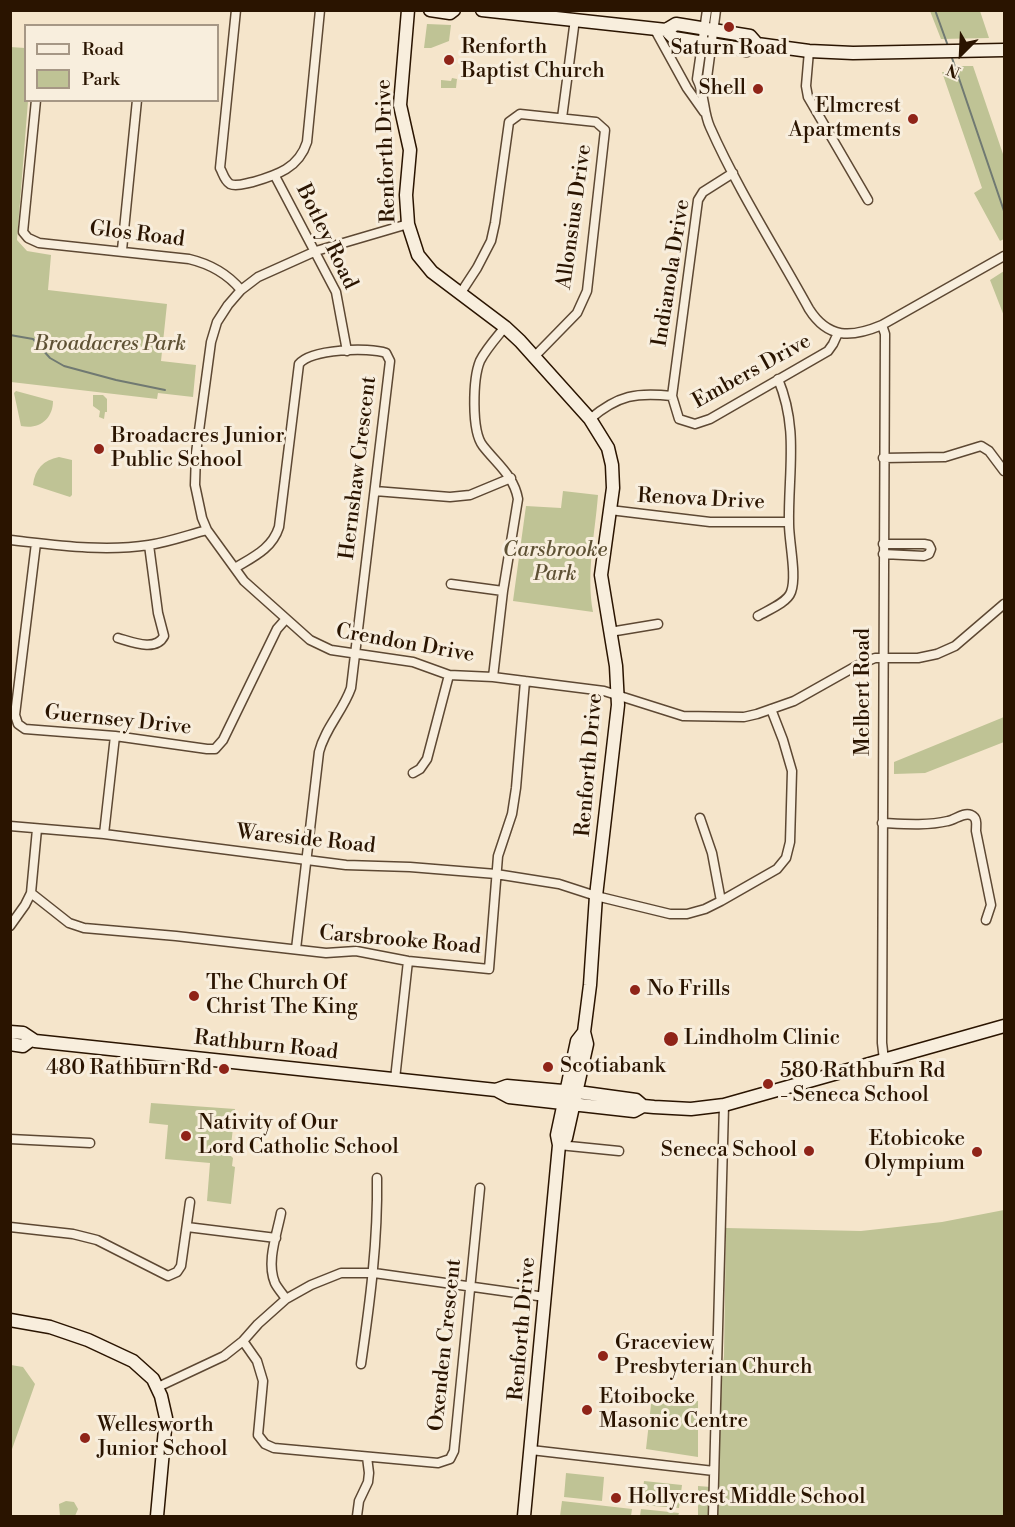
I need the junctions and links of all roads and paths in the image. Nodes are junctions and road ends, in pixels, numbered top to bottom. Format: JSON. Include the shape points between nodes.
{"nodes":[{"id":1,"x":236,"y":10,"type":"edge"},
{"id":2,"x":320,"y":10,"type":"edge"},
{"id":3,"x":408,"y":10,"type":"edge"},
{"id":4,"x":430,"y":10,"type":"edge"},
{"id":5,"x":454,"y":10,"type":"edge"},
{"id":6,"x":482,"y":10,"type":"edge"},
{"id":7,"x":707,"y":10,"type":"edge"},
{"id":8,"x":717,"y":10,"type":"edge"},
{"id":9,"x":552,"y":14,"type":"edge"},
{"id":10,"x":575,"y":19,"type":"junction"},
{"id":11,"x":709,"y":28,"type":"junction"},
{"id":12,"x":660,"y":29,"type":"junction"},
{"id":13,"x":707,"y":43,"type":"junction"},
{"id":14,"x":757,"y":44,"type":"junction"},
{"id":15,"x":1005,"y":50,"type":"edge"},
{"id":16,"x":809,"y":51,"type":"junction"},
{"id":17,"x":687,"y":88,"type":"junction"},
{"id":18,"x":701,"y":88,"type":"junction"},
{"id":19,"x":36,"y":102,"type":"edge"},
{"id":20,"x":137,"y":102,"type":"edge"},
{"id":21,"x":704,"y":112,"type":"junction"},
{"id":22,"x":562,"y":118,"type":"junction"},
{"id":23,"x":734,"y":172,"type":"junction"},
{"id":24,"x":275,"y":176,"type":"junction"},
{"id":25,"x":868,"y":201,"type":"dead end"},
{"id":26,"x":408,"y":224,"type":"junction"},
{"id":27,"x":122,"y":250,"type":"junction"},
{"id":28,"x":316,"y":251,"type":"junction"},
{"id":29,"x":1005,"y":256,"type":"edge"},
{"id":30,"x":241,"y":290,"type":"junction"},
{"id":31,"x":460,"y":294,"type":"junction"},
{"id":32,"x":882,"y":325,"type":"junction"},
{"id":33,"x":505,"y":327,"type":"junction"},
{"id":34,"x":838,"y":333,"type":"junction"},
{"id":35,"x":347,"y":351,"type":"junction"},
{"id":36,"x":534,"y":357,"type":"junction"},
{"id":37,"x":778,"y":379,"type":"junction"},
{"id":38,"x":672,"y":396,"type":"junction"},
{"id":39,"x":590,"y":419,"type":"junction"},
{"id":40,"x":883,"y":458,"type":"junction"},
{"id":41,"x":1005,"y":471,"type":"edge"},
{"id":42,"x":511,"y":478,"type":"junction"},
{"id":43,"x":375,"y":490,"type":"junction"},
{"id":44,"x":610,"y":510,"type":"junction"},
{"id":45,"x":789,"y":522,"type":"junction"},
{"id":46,"x":207,"y":530,"type":"junction"},
{"id":47,"x":10,"y":540,"type":"edge"},
{"id":48,"x":36,"y":543,"type":"junction"},
{"id":49,"x":883,"y":544,"type":"junction"},
{"id":50,"x":149,"y":545,"type":"junction"},
{"id":51,"x":883,"y":554,"type":"junction"},
{"id":52,"x":235,"y":568,"type":"junction"},
{"id":53,"x":451,"y":584,"type":"dead end"},
{"id":54,"x":503,"y":591,"type":"junction"},
{"id":55,"x":1005,"y":604,"type":"edge"},
{"id":56,"x":758,"y":616,"type":"dead end"},
{"id":57,"x":285,"y":620,"type":"junction"},
{"id":58,"x":658,"y":624,"type":"dead end"},
{"id":59,"x":610,"y":632,"type":"junction"},
{"id":60,"x":118,"y":638,"type":"dead end"},
{"id":61,"x":354,"y":654,"type":"junction"},
{"id":62,"x":882,"y":658,"type":"junction"},
{"id":63,"x":449,"y":675,"type":"junction"},
{"id":64,"x":493,"y":677,"type":"junction"},
{"id":65,"x":525,"y":681,"type":"junction"},
{"id":66,"x":617,"y":694,"type":"junction"},
{"id":67,"x":771,"y":709,"type":"junction"},
{"id":68,"x":115,"y":736,"type":"junction"},
{"id":69,"x":413,"y":773,"type":"dead end"},
{"id":70,"x":700,"y":818,"type":"dead end"},
{"id":71,"x":882,"y":823,"type":"junction"},
{"id":72,"x":10,"y":826,"type":"edge"},
{"id":73,"x":37,"y":829,"type":"junction"},
{"id":74,"x":104,"y":834,"type":"junction"},
{"id":75,"x":306,"y":861,"type":"junction"},
{"id":76,"x":496,"y":874,"type":"junction"},
{"id":77,"x":31,"y":893,"type":"junction"},
{"id":78,"x":596,"y":896,"type":"junction"},
{"id":79,"x":720,"y":902,"type":"junction"},
{"id":80,"x":986,"y":920,"type":"dead end"},
{"id":81,"x":10,"y":926,"type":"edge"},
{"id":82,"x":296,"y":949,"type":"junction"},
{"id":83,"x":408,"y":961,"type":"junction"},
{"id":84,"x":1005,"y":1026,"type":"edge"},
{"id":85,"x":10,"y":1032,"type":"edge"},
{"id":86,"x":32,"y":1040,"type":"junction"},
{"id":87,"x":10,"y":1044,"type":"edge"},
{"id":88,"x":884,"y":1060,"type":"junction"},
{"id":89,"x":395,"y":1079,"type":"junction"},
{"id":90,"x":496,"y":1090,"type":"junction"},
{"id":91,"x":571,"y":1091,"type":"junction"},
{"id":92,"x":567,"y":1105,"type":"junction"},
{"id":93,"x":724,"y":1105,"type":"junction"},
{"id":94,"x":643,"y":1106,"type":"junction"},
{"id":95,"x":10,"y":1139,"type":"edge"},
{"id":96,"x":90,"y":1143,"type":"dead end"},
{"id":97,"x":559,"y":1145,"type":"junction"},
{"id":98,"x":619,"y":1151,"type":"dead end"},
{"id":99,"x":377,"y":1178,"type":"dead end"},
{"id":100,"x":480,"y":1188,"type":"dead end"},
{"id":101,"x":190,"y":1202,"type":"dead end"},
{"id":102,"x":281,"y":1213,"type":"dead end"},
{"id":103,"x":10,"y":1227,"type":"edge"},
{"id":104,"x":187,"y":1227,"type":"junction"},
{"id":105,"x":276,"y":1238,"type":"junction"},
{"id":106,"x":374,"y":1273,"type":"junction"},
{"id":107,"x":470,"y":1288,"type":"junction"},
{"id":108,"x":545,"y":1297,"type":"junction"},
{"id":109,"x":286,"y":1299,"type":"junction"},
{"id":110,"x":10,"y":1320,"type":"edge"},
{"id":111,"x":243,"y":1341,"type":"junction"},
{"id":112,"x":361,"y":1365,"type":"dead end"},
{"id":113,"x":158,"y":1387,"type":"junction"},
{"id":114,"x":531,"y":1450,"type":"junction"},
{"id":115,"x":367,"y":1457,"type":"junction"},
{"id":116,"x":714,"y":1471,"type":"junction"},
{"id":117,"x":157,"y":1516,"type":"edge"},
{"id":118,"x":357,"y":1516,"type":"edge"},
{"id":119,"x":524,"y":1516,"type":"edge"},
{"id":120,"x":713,"y":1516,"type":"edge"}],
"edges":[{"from":1,"to":24,"type":"street","via":[[220,168],[230,184]]},
{"from":2,"to":24,"type":"street","via":[[307,142],[290,168]]},
{"from":3,"to":26,"type":"street","name":"Renforth Drive","via":[[400,105],[410,150]]},
{"from":4,"to":5,"type":"street"},
{"from":6,"to":9,"type":"street"},
{"from":7,"to":11,"type":"street"},
{"from":8,"to":11,"type":"street"},
{"from":9,"to":10,"type":"street"},
{"from":10,"to":12,"type":"street"},
{"from":10,"to":22,"type":"street"},
{"from":11,"to":12,"type":"street","via":[[676,24]]},
{"from":11,"to":13,"type":"street"},
{"from":11,"to":14,"type":"street","via":[[750,36]]},
{"from":12,"to":13,"type":"street","via":[[674,38]]},
{"from":12,"to":17,"type":"street"},
{"from":13,"to":14,"type":"street","via":[[747,50]]},
{"from":13,"to":18,"type":"street","via":[[707,78]]},
{"from":14,"to":16,"type":"street"},
{"from":15,"to":16,"type":"street"},
{"from":16,"to":25,"type":"street","via":[[808,97]]},
{"from":17,"to":18,"type":"street"},
{"from":17,"to":21,"type":"street"},
{"from":18,"to":21,"type":"street"},
{"from":19,"to":27,"type":"street","name":"Glos Road","via":[[23,232],[39,243]]},
{"from":20,"to":27,"type":"street"},
{"from":21,"to":23,"type":"street"},
{"from":22,"to":31,"type":"street","name":"Allonsius Drive","via":[[520,114],[509,122],[490,241]]},
{"from":22,"to":36,"type":"street","name":"Allonsius Drive","via":[[596,122],[604,130],[587,291],[577,313]]},
{"from":23,"to":34,"type":"street","via":[[815,318]]},
{"from":23,"to":38,"type":"street","name":"Indianola Drive","via":[[703,192],[698,200]]},
{"from":24,"to":28,"type":"street","name":"Botley Road"},
{"from":26,"to":28,"type":"street","name":"Crendon Drive"},
{"from":26,"to":31,"type":"street","name":"Renforth Drive","via":[[413,245],[424,263]]},
{"from":27,"to":30,"type":"street","name":"Glos Road","via":[[204,263],[227,276]]},
{"from":28,"to":30,"type":"street","name":"Crendon Drive","via":[[258,277]]},
{"from":28,"to":35,"type":"street","name":"Botley Road","via":[[336,292]]},
{"from":29,"to":32,"type":"street"},
{"from":30,"to":46,"type":"street","name":"Crendon Drive","via":[[220,316],[208,353],[195,484]]},
{"from":31,"to":33,"type":"street","name":"Renforth Drive"},
{"from":32,"to":34,"type":"street","via":[[859,333]]},
{"from":32,"to":40,"type":"street","name":"Melbert Road"},
{"from":33,"to":36,"type":"street","name":"Renforth Drive"},
{"from":33,"to":42,"type":"street","via":[[480,362],[474,412],[477,437]]},
{"from":34,"to":37,"type":"street","name":"Embers Drive","via":[[828,351]]},
{"from":35,"to":43,"type":"street","name":"Hernshaw Crescent","via":[[376,349],[386,353],[390,361]]},
{"from":35,"to":52,"type":"street","name":"Hernshaw Crescent","via":[[311,355],[299,364],[278,532],[267,548]]},
{"from":36,"to":39,"type":"street","name":"Renforth Drive"},
{"from":37,"to":38,"type":"street","name":"Embers Drive","via":[[695,424],[679,419]]},
{"from":37,"to":45,"type":"street","name":"Renova Drive","via":[[790,414]]},
{"from":38,"to":39,"type":"street","name":"Embers Drive","via":[[634,394]]},
{"from":39,"to":44,"type":"street","name":"Renforth Drive","via":[[608,448],[612,465]]},
{"from":40,"to":41,"type":"street","via":[[945,457],[981,446]]},
{"from":40,"to":49,"type":"street","name":"Melbert Road"},
{"from":42,"to":43,"type":"street","via":[[470,495],[450,497]]},
{"from":42,"to":54,"type":"street","via":[[518,499]]},
{"from":43,"to":61,"type":"street","name":"Hernshaw Crescent"},
{"from":44,"to":45,"type":"street","name":"Renova Drive","via":[[710,522]]},
{"from":44,"to":59,"type":"street","name":"Renforth Drive","via":[[601,575]]},
{"from":45,"to":56,"type":"street","via":[[791,592],[787,599]]},
{"from":46,"to":50,"type":"street"},
{"from":46,"to":52,"type":"street","name":"Crendon Drive"},
{"from":47,"to":48,"type":"street"},
{"from":48,"to":50,"type":"street","via":[[101,548]]},
{"from":48,"to":68,"type":"street","name":"Guernsey Drive","via":[[16,721],[25,729]]},
{"from":49,"to":51,"type":"street","name":"Melbert Road"},
{"from":49,"to":51,"type":"street","via":[[927,544],[931,549],[924,556]]},
{"from":50,"to":60,"type":"street","via":[[164,638],[154,645]]},
{"from":51,"to":62,"type":"street","name":"Melbert Road"},
{"from":52,"to":57,"type":"street","name":"Crendon Drive"},
{"from":53,"to":54,"type":"street"},
{"from":54,"to":64,"type":"street"},
{"from":55,"to":62,"type":"street","name":"Crendon Drive","via":[[954,646],[937,654]]},
{"from":57,"to":61,"type":"street","name":"Crendon Drive","via":[[316,644]]},
{"from":57,"to":68,"type":"street","name":"Guernsey Drive","via":[[217,748]]},
{"from":58,"to":59,"type":"street"},
{"from":59,"to":66,"type":"street","name":"Renforth Drive"},
{"from":61,"to":63,"type":"street","name":"Crendon Drive","via":[[413,662]]},
{"from":61,"to":75,"type":"street","name":"Hernshaw Crescent","via":[[349,695],[326,732],[319,752]]},
{"from":62,"to":67,"type":"street","name":"Crendon Drive","via":[[858,665],[794,701]]},
{"from":62,"to":71,"type":"street","name":"Melbert Road"},
{"from":63,"to":64,"type":"street","name":"Crendon Drive"},
{"from":63,"to":69,"type":"street","via":[[427,759]]},
{"from":64,"to":65,"type":"street","name":"Crendon Drive"},
{"from":65,"to":66,"type":"street","name":"Crendon Drive"},
{"from":65,"to":76,"type":"street","name":"Carsbrooke Road","via":[[514,802]]},
{"from":66,"to":67,"type":"street","name":"Crendon Drive","via":[[683,716],[744,717]]},
{"from":66,"to":78,"type":"street","name":"Renforth Drive"},
{"from":67,"to":79,"type":"street","name":"Wareside Road","via":[[792,771],[786,858],[777,869]]},
{"from":68,"to":74,"type":"street"},
{"from":70,"to":79,"type":"street","via":[[712,853]]},
{"from":71,"to":80,"type":"street","via":[[926,823],[972,816],[977,821],[991,905]]},
{"from":71,"to":88,"type":"street","name":"Melbert Road"},
{"from":72,"to":73,"type":"street","name":"Wareside Road"},
{"from":73,"to":74,"type":"street","name":"Wareside Road"},
{"from":73,"to":77,"type":"street"},
{"from":74,"to":75,"type":"street","name":"Wareside Road"},
{"from":75,"to":76,"type":"street","name":"Wareside Road"},
{"from":75,"to":82,"type":"street","name":"Hernshaw Crescent"},
{"from":76,"to":78,"type":"street","name":"Wareside Road","via":[[559,884]]},
{"from":76,"to":83,"type":"street","name":"Carsbrooke Road","via":[[489,969]]},
{"from":77,"to":81,"type":"street"},
{"from":77,"to":82,"type":"street","name":"Carsbrooke Road","via":[[69,923],[84,928]]},
{"from":78,"to":79,"type":"street","name":"Wareside Road","via":[[670,914],[687,914]]},
{"from":78,"to":91,"type":"street","name":"Renforth Drive","via":[[584,1032],[587,1044]]},
{"from":82,"to":83,"type":"street","name":"Carsbrooke Road","via":[[356,951]]},
{"from":83,"to":89,"type":"street"},
{"from":84,"to":88,"type":"street","name":"Rathburn Road"},
{"from":85,"to":86,"type":"street","name":"Rathburn Road"},
{"from":86,"to":87,"type":"street","name":"Rathburn Road","via":[[22,1046]]},
{"from":86,"to":89,"type":"street","name":"Rathburn Road"},
{"from":88,"to":93,"type":"street","name":"Rathburn Road"},
{"from":89,"to":90,"type":"street","name":"Rathburn Road"},
{"from":90,"to":91,"type":"street","name":"Rathburn Road","via":[[507,1086]]},
{"from":90,"to":92,"type":"street","name":"Rathburn Road","via":[[509,1097]]},
{"from":91,"to":92,"type":"street","name":"Renforth Drive"},
{"from":91,"to":94,"type":"street","name":"Rathburn Road","via":[[636,1100]]},
{"from":92,"to":94,"type":"street","name":"Rathburn Road","via":[[634,1111]]},
{"from":92,"to":97,"type":"street","name":"Renforth Drive","via":[[556,1135]]},
{"from":93,"to":94,"type":"street","name":"Rathburn Road","via":[[691,1109]]},
{"from":93,"to":116,"type":"street"},
{"from":95,"to":96,"type":"street"},
{"from":97,"to":98,"type":"street"},
{"from":97,"to":108,"type":"street","name":"Renforth Drive"},
{"from":99,"to":106,"type":"street"},
{"from":100,"to":107,"type":"street","name":"Oxenden Crescent"},
{"from":101,"to":104,"type":"street"},
{"from":102,"to":105,"type":"street"},
{"from":103,"to":104,"type":"street","via":[[97,1240],[168,1276],[181,1266]]},
{"from":104,"to":105,"type":"street"},
{"from":105,"to":109,"type":"street","via":[[272,1270]]},
{"from":106,"to":107,"type":"street"},
{"from":106,"to":109,"type":"street","via":[[341,1273]]},
{"from":106,"to":112,"type":"street"},
{"from":107,"to":108,"type":"street"},
{"from":107,"to":115,"type":"street","name":"Oxenden Crescent","via":[[454,1451],[450,1459],[438,1463]]},
{"from":108,"to":114,"type":"street","name":"Renforth Drive"},
{"from":109,"to":111,"type":"street"},
{"from":110,"to":113,"type":"street","via":[[88,1340],[133,1361]]},
{"from":111,"to":113,"type":"street","via":[[224,1356]]},
{"from":111,"to":115,"type":"street","name":"Oxenden Crescent","via":[[257,1361],[263,1381],[258,1435],[265,1444]]},
{"from":113,"to":117,"type":"street","via":[[166,1418]]},
{"from":114,"to":116,"type":"street"},
{"from":114,"to":119,"type":"street","name":"Renforth Drive"},
{"from":115,"to":118,"type":"street","via":[[368,1482]]},
{"from":116,"to":120,"type":"street"}]}
